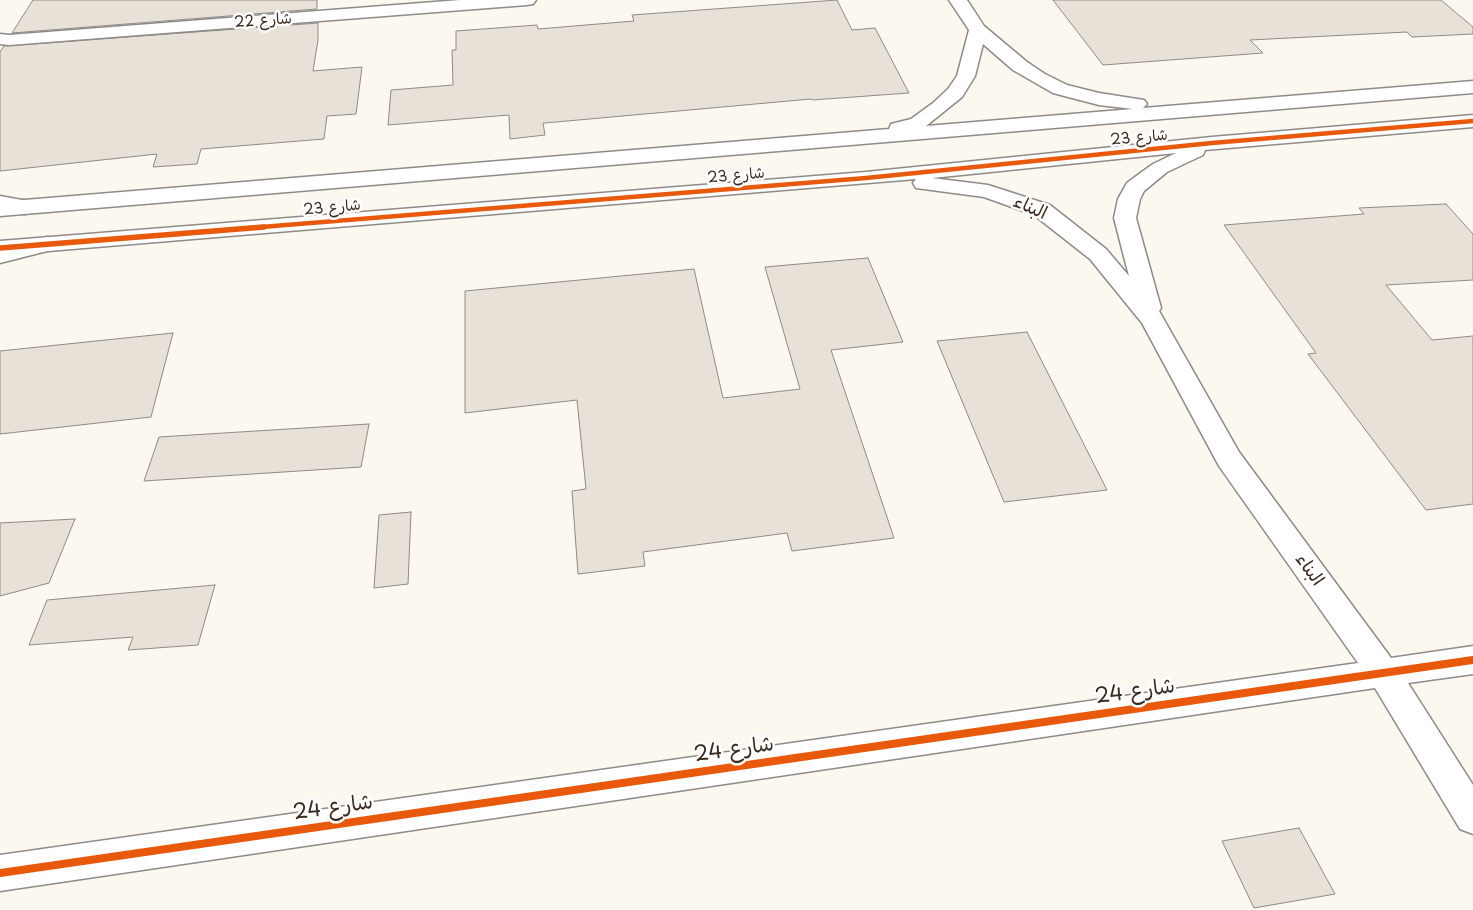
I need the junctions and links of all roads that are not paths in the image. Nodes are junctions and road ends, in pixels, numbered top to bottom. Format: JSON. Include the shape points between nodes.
{"nodes":[{"id":1,"x":527,"y":0,"type":"edge"},
{"id":2,"x":958,"y":0,"type":"edge"},
{"id":3,"x":978,"y":30,"type":"junction"},
{"id":4,"x":0,"y":39,"type":"edge"},
{"id":5,"x":1473,"y":87,"type":"edge"},
{"id":6,"x":1188,"y":111,"type":"junction"},
{"id":7,"x":1473,"y":121,"type":"edge"},
{"id":8,"x":849,"y":139,"type":"junction"},
{"id":9,"x":1212,"y":143,"type":"junction"},
{"id":10,"x":866,"y":178,"type":"junction"},
{"id":11,"x":0,"y":203,"type":"edge"},
{"id":12,"x":25,"y":207,"type":"junction"},
{"id":13,"x":0,"y":210,"type":"edge"},
{"id":14,"x":48,"y":244,"type":"junction"},
{"id":15,"x":0,"y":248,"type":"edge"},
{"id":16,"x":0,"y":256,"type":"edge"},
{"id":17,"x":1152,"y":319,"type":"junction"},
{"id":18,"x":1473,"y":660,"type":"edge"},
{"id":19,"x":1382,"y":672,"type":"junction"},
{"id":20,"x":1473,"y":817,"type":"edge"},
{"id":21,"x":0,"y":873,"type":"edge"}],
"edges":[{"from":1,"to":4,"type":"street","name":"شارع 22"},
{"from":2,"to":3,"type":"street"},
{"from":3,"to":6,"type":"street","via":[[1020,66],[1060,89],[1099,99]]},
{"from":3,"to":8,"type":"street","via":[[966,76],[940,107],[918,123]]},
{"from":5,"to":6,"type":"street","name":"شارع 23"},
{"from":6,"to":8,"type":"street","name":"شارع 23"},
{"from":7,"to":9,"type":"street","name":"شارع 23"},
{"from":8,"to":12,"type":"street","name":"شارع 23"},
{"from":9,"to":10,"type":"street","name":"شارع 23"},
{"from":9,"to":17,"type":"street","name":"البناء","via":[[1153,173],[1135,188],[1129,199],[1125,218]]},
{"from":10,"to":14,"type":"street","name":"شارع 23"},
{"from":10,"to":17,"type":"street","name":"البناء","via":[[988,191],[1042,210],[1098,254]]},
{"from":11,"to":12,"type":"street"},
{"from":12,"to":13,"type":"street","name":"شارع 23"},
{"from":14,"to":15,"type":"street","name":"شارع 23"},
{"from":14,"to":16,"type":"street"},
{"from":17,"to":19,"type":"street","name":"البناء","via":[[1229,459]]},
{"from":18,"to":19,"type":"street","name":"شارع 24"},
{"from":19,"to":20,"type":"street","name":"البناء"},
{"from":19,"to":21,"type":"street","name":"شارع 24"}]}
